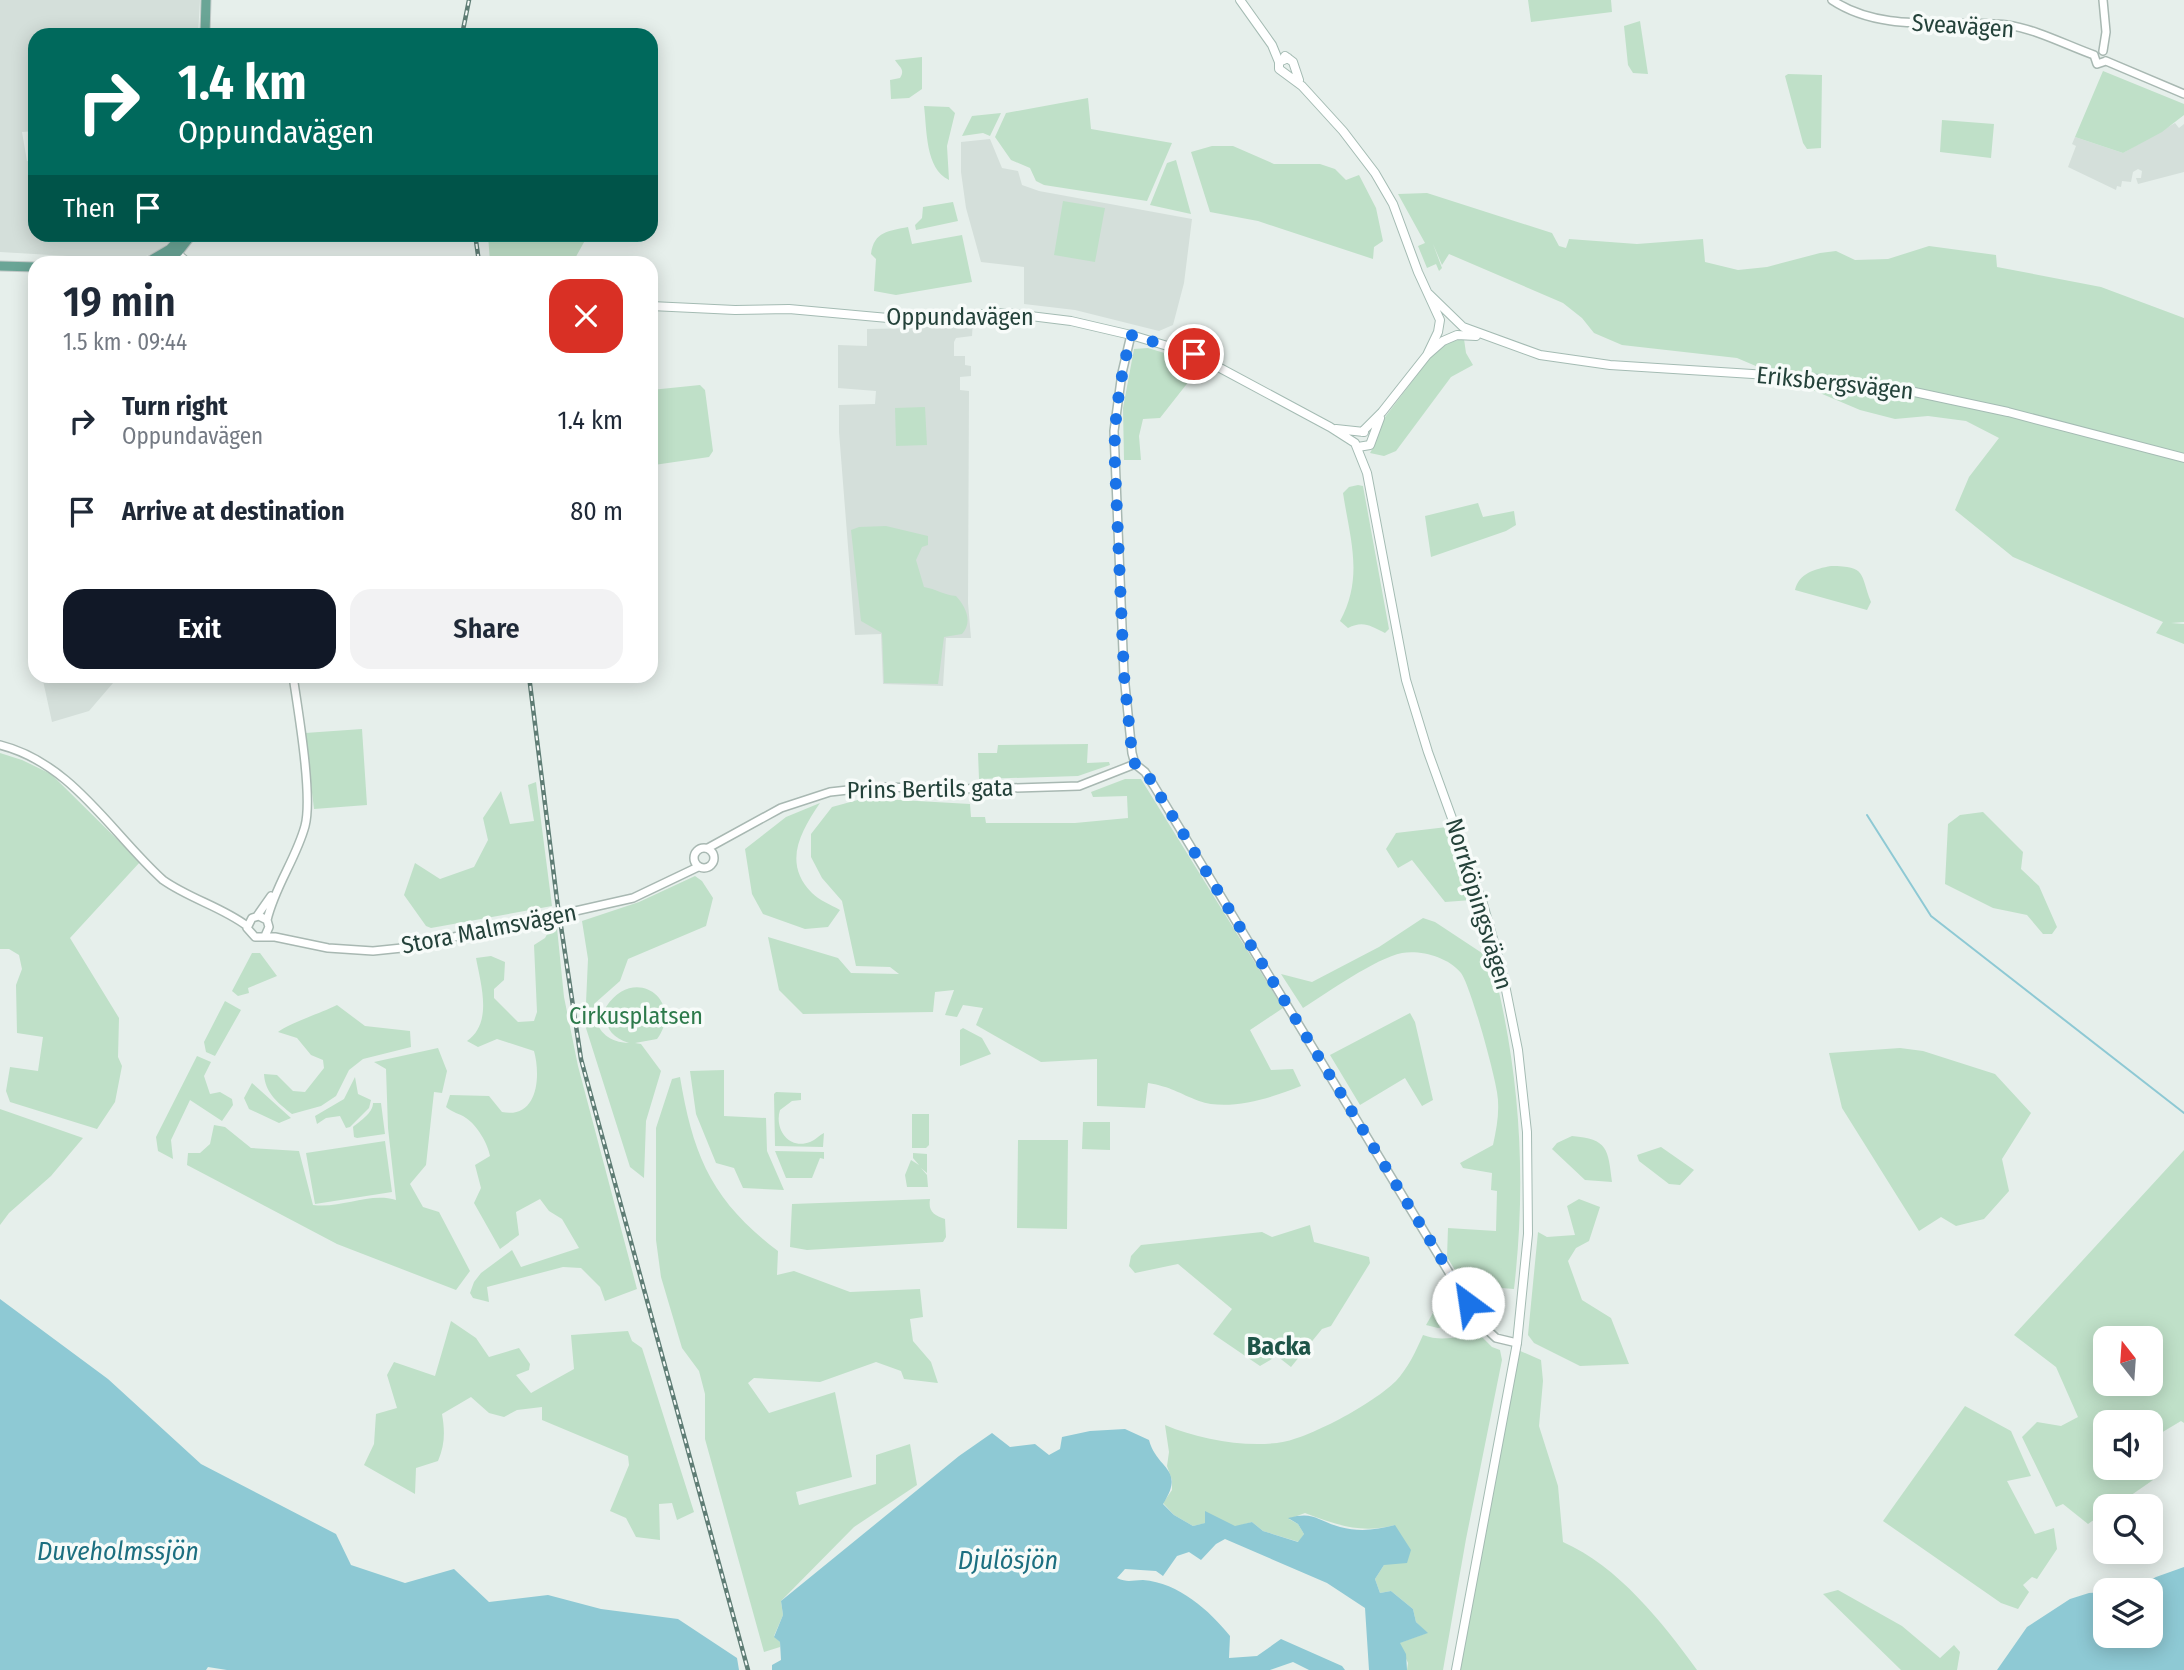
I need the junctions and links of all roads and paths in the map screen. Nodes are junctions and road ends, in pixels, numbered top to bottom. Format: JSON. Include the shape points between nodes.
{"nodes":[{"id":1,"x":206,"y":0,"type":"edge"},
{"id":2,"x":1240,"y":0,"type":"edge"},
{"id":3,"x":1832,"y":0,"type":"edge"},
{"id":4,"x":2103,"y":0,"type":"edge"},
{"id":5,"x":205,"y":28,"type":"edge"},
{"id":6,"x":2103,"y":51,"type":"junction"},
{"id":7,"x":2094,"y":55,"type":"junction"},
{"id":8,"x":1283,"y":60,"type":"junction"},
{"id":9,"x":2106,"y":61,"type":"junction"},
{"id":10,"x":1294,"y":67,"type":"junction"},
{"id":11,"x":1286,"y":74,"type":"junction"},
{"id":12,"x":1302,"y":86,"type":"junction"},
{"id":13,"x":2184,"y":94,"type":"edge"},
{"id":14,"x":0,"y":266,"type":"edge"},
{"id":15,"x":28,"y":267,"type":"edge"},
{"id":16,"x":1429,"y":294,"type":"junction"},
{"id":17,"x":658,"y":306,"type":"edge"},
{"id":18,"x":1449,"y":315,"type":"junction"},
{"id":19,"x":1440,"y":320,"type":"junction"},
{"id":20,"x":1460,"y":323,"type":"junction"},
{"id":21,"x":1438,"y":332,"type":"junction"},
{"id":22,"x":1131,"y":335,"type":"junction"},
{"id":23,"x":1457,"y":335,"type":"junction"},
{"id":24,"x":1482,"y":336,"type":"junction"},
{"id":25,"x":1446,"y":338,"type":"junction"},
{"id":26,"x":1427,"y":355,"type":"junction"},
{"id":27,"x":1382,"y":412,"type":"junction"},
{"id":28,"x":1330,"y":427,"type":"junction"},
{"id":29,"x":1360,"y":432,"type":"junction"},
{"id":30,"x":1372,"y":438,"type":"junction"},
{"id":31,"x":1360,"y":446,"type":"junction"},
{"id":32,"x":2184,"y":458,"type":"edge"},
{"id":33,"x":294,"y":683,"type":"edge"},
{"id":34,"x":0,"y":746,"type":"edge"},
{"id":35,"x":1135,"y":764,"type":"junction"},
{"id":36,"x":732,"y":837,"type":"junction"},
{"id":37,"x":708,"y":848,"type":"junction"},
{"id":38,"x":714,"y":857,"type":"junction"},
{"id":39,"x":694,"y":858,"type":"junction"},
{"id":40,"x":698,"y":867,"type":"junction"},
{"id":41,"x":679,"y":875,"type":"junction"},
{"id":42,"x":275,"y":892,"type":"junction"},
{"id":43,"x":228,"y":913,"type":"junction"},
{"id":44,"x":255,"y":916,"type":"junction"},
{"id":45,"x":268,"y":923,"type":"junction"},
{"id":46,"x":247,"y":926,"type":"junction"},
{"id":47,"x":265,"y":936,"type":"junction"},
{"id":48,"x":293,"y":940,"type":"junction"},
{"id":49,"x":1517,"y":1343,"type":"junction"},
{"id":50,"x":1456,"y":1670,"type":"edge"}],
"edges":[{"from":1,"to":5,"type":"main road"},
{"from":2,"to":8,"type":"main road"},
{"from":3,"to":7,"type":"street","name":"Sveavägen","via":[[1879,19],[2016,27]]},
{"from":4,"to":6,"type":"street"},
{"from":6,"to":7,"type":"street"},
{"from":6,"to":9,"type":"street"},
{"from":7,"to":9,"type":"street","name":"Sveavägen","via":[[2097,64]]},
{"from":8,"to":10,"type":"main road","via":[[1292,60]]},
{"from":8,"to":11,"type":"main road","via":[[1279,69]]},
{"from":9,"to":13,"type":"street"},
{"from":10,"to":11,"type":"main road"},
{"from":10,"to":12,"type":"main road"},
{"from":11,"to":12,"type":"main road"},
{"from":12,"to":16,"type":"main road","via":[[1360,152],[1387,191]]},
{"from":14,"to":15,"type":"main road"},
{"from":16,"to":18,"type":"main road"},
{"from":16,"to":19,"type":"main road"},
{"from":17,"to":22,"type":"main road","name":"Oppundavägen","via":[[789,309],[888,318],[1006,313]]},
{"from":18,"to":19,"type":"main road"},
{"from":18,"to":20,"type":"main road"},
{"from":19,"to":21,"type":"main road"},
{"from":20,"to":23,"type":"main road"},
{"from":20,"to":24,"type":"main road","name":"Eriksbergsvägen"},
{"from":21,"to":25,"type":"main road"},
{"from":21,"to":26,"type":"main road"},
{"from":22,"to":28,"type":"main road","name":"Oppundavägen","via":[[1194,354]]},
{"from":22,"to":35,"type":"street","via":[[1114,431],[1124,675]]},
{"from":23,"to":24,"type":"main road","name":"Eriksbergsvägen"},
{"from":23,"to":25,"type":"main road"},
{"from":24,"to":32,"type":"main road","name":"Eriksbergsvägen","via":[[1540,355],[1586,362],[1903,389]]},
{"from":25,"to":26,"type":"main road"},
{"from":26,"to":27,"type":"main road"},
{"from":27,"to":29,"type":"main road"},
{"from":27,"to":30,"type":"main road"},
{"from":28,"to":29,"type":"main road","name":"Oppundavägen"},
{"from":28,"to":31,"type":"main road","name":"Oppundavägen"},
{"from":29,"to":30,"type":"main road","name":"Oppundavägen"},
{"from":29,"to":31,"type":"main road"},
{"from":30,"to":31,"type":"main road"},
{"from":31,"to":49,"type":"main road","name":"Norrköpingsvägen","via":[[1406,680],[1483,904],[1518,1050],[1529,1188]]},
{"from":33,"to":42,"type":"street","via":[[307,816],[300,842]]},
{"from":34,"to":43,"type":"street","via":[[46,764],[163,880],[202,904]]},
{"from":35,"to":36,"type":"street","name":"Prins Bertils gata","via":[[1079,786],[875,787],[830,792],[781,808]]},
{"from":35,"to":49,"type":"street","via":[[1150,779],[1479,1322],[1496,1338]]},
{"from":36,"to":37,"type":"street","name":"Prins Bertils gata"},
{"from":36,"to":38,"type":"street","name":"Prins Bertils gata"},
{"from":37,"to":38,"type":"street"},
{"from":37,"to":39,"type":"street","via":[[698,849]]},
{"from":38,"to":40,"type":"street","via":[[709,867]]},
{"from":39,"to":40,"type":"street"},
{"from":39,"to":41,"type":"street","name":"Stora Malmsvägen"},
{"from":40,"to":41,"type":"street","name":"Stora Malmsvägen"},
{"from":41,"to":48,"type":"street","name":"Stora Malmsvägen","bridge":true,"via":[[633,898],[412,946],[373,951]]},
{"from":42,"to":44,"type":"street"},
{"from":42,"to":45,"type":"street"},
{"from":43,"to":44,"type":"street"},
{"from":43,"to":46,"type":"street"},
{"from":44,"to":45,"type":"street","name":"Stora Malmsvägen"},
{"from":44,"to":46,"type":"street"},
{"from":45,"to":47,"type":"street"},
{"from":45,"to":48,"type":"street","name":"Stora Malmsvägen"},
{"from":46,"to":47,"type":"street","via":[[253,936]]},
{"from":47,"to":48,"type":"street","name":"Stora Malmsvägen"},
{"from":49,"to":50,"type":"main road","name":"Norrköpingsvägen"}]}
